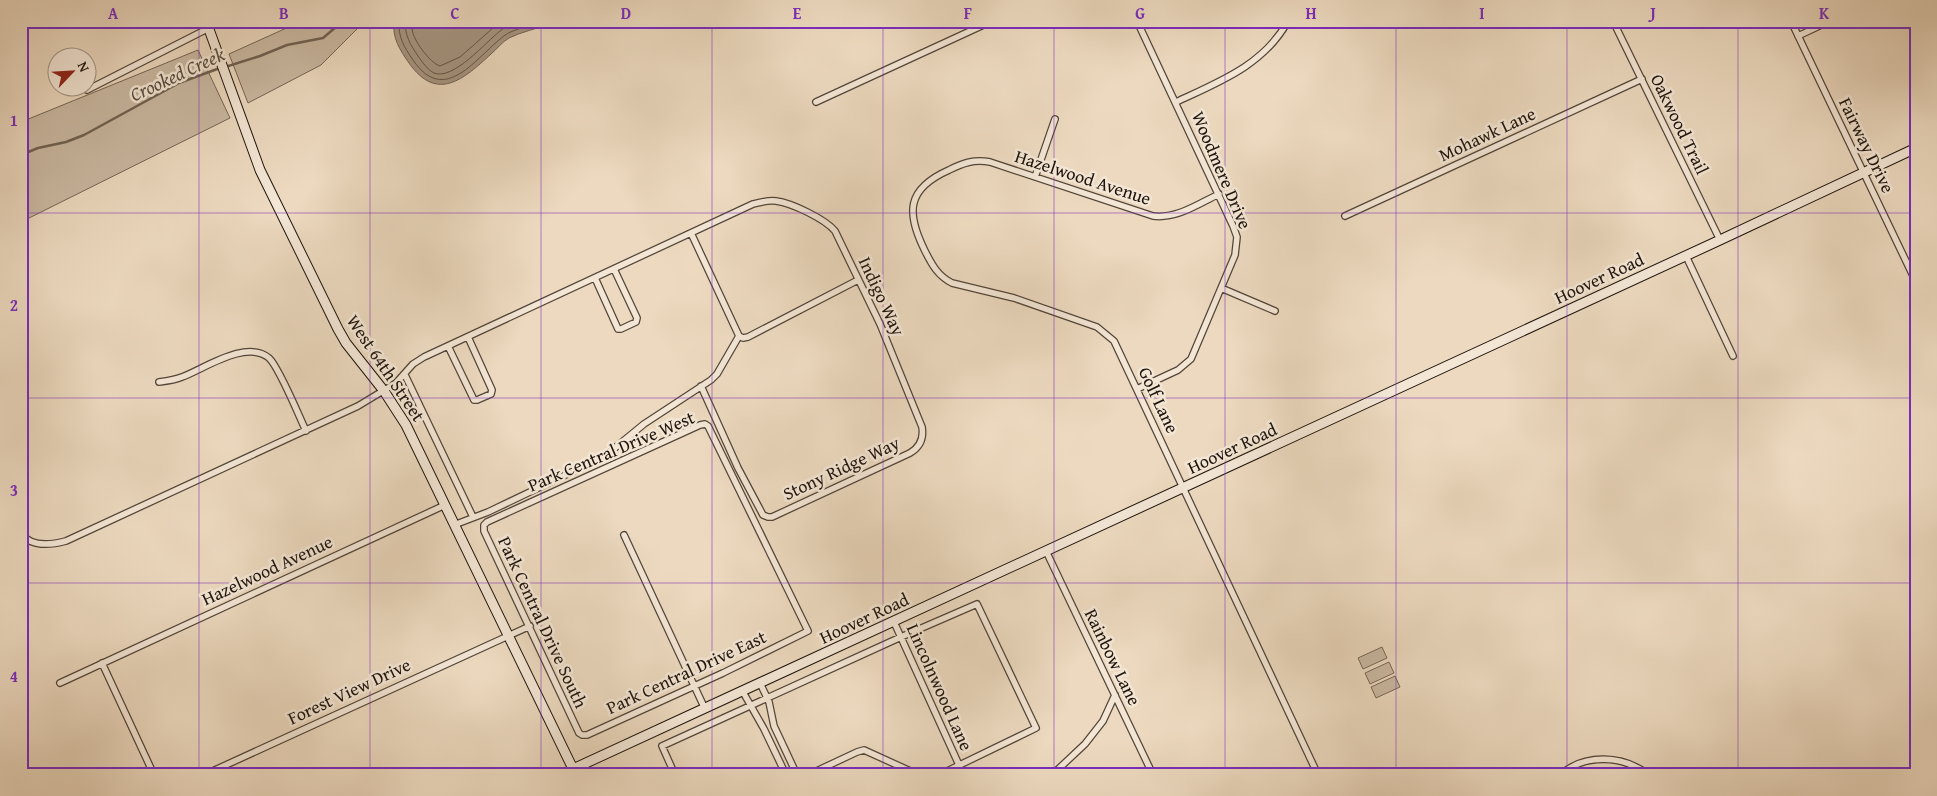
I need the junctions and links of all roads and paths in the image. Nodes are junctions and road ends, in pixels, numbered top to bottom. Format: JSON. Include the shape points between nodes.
{"nodes":[{"id":1,"x":992,"y":21,"type":"edge"},
{"id":2,"x":1137,"y":21,"type":"edge"},
{"id":3,"x":1288,"y":21,"type":"edge"},
{"id":4,"x":1613,"y":21,"type":"edge"},
{"id":5,"x":1791,"y":21,"type":"edge"},
{"id":6,"x":1830,"y":21,"type":"edge"},
{"id":7,"x":208,"y":25,"type":"edge"},
{"id":8,"x":1798,"y":36,"type":"junction"},
{"id":9,"x":1642,"y":79,"type":"junction"},
{"id":10,"x":98,"y":84,"type":"edge"},
{"id":11,"x":816,"y":102,"type":"dead end"},
{"id":12,"x":1176,"y":102,"type":"junction"},
{"id":13,"x":1055,"y":119,"type":"dead end"},
{"id":14,"x":1916,"y":148,"type":"edge"},
{"id":15,"x":964,"y":163,"type":"joint"},
{"id":16,"x":1863,"y":172,"type":"junction"},
{"id":17,"x":1035,"y":177,"type":"junction"},
{"id":18,"x":1219,"y":194,"type":"junction"},
{"id":19,"x":1345,"y":216,"type":"dead end"},
{"id":20,"x":691,"y":234,"type":"junction"},
{"id":21,"x":1720,"y":240,"type":"junction"},
{"id":22,"x":1686,"y":256,"type":"junction"},
{"id":23,"x":614,"y":269,"type":"junction"},
{"id":24,"x":594,"y":278,"type":"junction"},
{"id":25,"x":858,"y":280,"type":"junction"},
{"id":26,"x":1916,"y":282,"type":"edge"},
{"id":27,"x":1222,"y":288,"type":"junction"},
{"id":28,"x":1275,"y":311,"type":"dead end"},
{"id":29,"x":739,"y":336,"type":"junction"},
{"id":30,"x":468,"y":337,"type":"junction"},
{"id":31,"x":448,"y":346,"type":"junction"},
{"id":32,"x":1733,"y":356,"type":"dead end"},
{"id":33,"x":405,"y":375,"type":"junction"},
{"id":34,"x":159,"y":382,"type":"dead end"},
{"id":35,"x":701,"y":386,"type":"junction"},
{"id":36,"x":1137,"y":389,"type":"junction"},
{"id":37,"x":384,"y":391,"type":"junction"},
{"id":38,"x":306,"y":430,"type":"junction"},
{"id":39,"x":922,"y":439,"type":"joint"},
{"id":40,"x":1183,"y":488,"type":"junction"},
{"id":41,"x":445,"y":505,"type":"junction"},
{"id":42,"x":474,"y":516,"type":"junction"},
{"id":43,"x":454,"y":525,"type":"junction"},
{"id":44,"x":484,"y":525,"type":"joint"},
{"id":45,"x":21,"y":533,"type":"edge"},
{"id":46,"x":624,"y":536,"type":"dead end"},
{"id":47,"x":1046,"y":551,"type":"junction"},
{"id":48,"x":894,"y":622,"type":"junction"},
{"id":49,"x":530,"y":626,"type":"junction"},
{"id":50,"x":808,"y":631,"type":"joint"},
{"id":51,"x":508,"y":636,"type":"junction"},
{"id":52,"x":901,"y":637,"type":"junction"},
{"id":53,"x":102,"y":663,"type":"junction"},
{"id":54,"x":60,"y":683,"type":"dead end"},
{"id":55,"x":760,"y":683,"type":"junction"},
{"id":56,"x":694,"y":686,"type":"junction"},
{"id":57,"x":743,"y":692,"type":"junction"},
{"id":58,"x":1115,"y":695,"type":"junction"},
{"id":59,"x":767,"y":698,"type":"junction"},
{"id":60,"x":750,"y":705,"type":"junction"},
{"id":61,"x":705,"y":709,"type":"junction"},
{"id":62,"x":578,"y":730,"type":"joint"},
{"id":63,"x":959,"y":765,"type":"junction"},
{"id":64,"x":574,"y":772,"type":"edge"},
{"id":65,"x":154,"y":775,"type":"edge"},
{"id":66,"x":204,"y":775,"type":"edge"},
{"id":67,"x":560,"y":775,"type":"edge"},
{"id":68,"x":676,"y":775,"type":"edge"},
{"id":69,"x":786,"y":775,"type":"edge"},
{"id":70,"x":798,"y":775,"type":"edge"},
{"id":71,"x":808,"y":775,"type":"edge"},
{"id":72,"x":919,"y":775,"type":"edge"},
{"id":73,"x":939,"y":775,"type":"edge"},
{"id":74,"x":1052,"y":775,"type":"edge"},
{"id":75,"x":1153,"y":775,"type":"edge"},
{"id":76,"x":1318,"y":775,"type":"edge"},
{"id":77,"x":1560,"y":775,"type":"edge"},
{"id":78,"x":1649,"y":775,"type":"edge"}],
"edges":[{"from":1,"to":11,"type":"street"},
{"from":2,"to":12,"type":"street","name":"Woodmere Drive"},
{"from":3,"to":12,"type":"street","via":[[1271,46],[1250,64]]},
{"from":4,"to":9,"type":"street","name":"Oakwood Trail"},
{"from":5,"to":8,"type":"street","name":"Fairway Drive"},
{"from":6,"to":8,"type":"street"},
{"from":7,"to":10,"type":"street","name":"West 64th Street"},
{"from":7,"to":37,"type":"street","name":"West 64th Street","via":[[260,170],[338,329]]},
{"from":8,"to":16,"type":"street","name":"Fairway Drive"},
{"from":9,"to":19,"type":"street","name":"Mohawk Lane"},
{"from":9,"to":21,"type":"street","name":"Oakwood Trail"},
{"from":12,"to":18,"type":"street","name":"Woodmere Drive"},
{"from":13,"to":17,"type":"street"},
{"from":14,"to":16,"type":"street","name":"Hoover Road"},
{"from":15,"to":17,"type":"street","name":"Hazelwood Avenue","via":[[990,162]]},
{"from":15,"to":36,"type":"street","name":"Golf Lane","via":[[929,180],[915,200],[912,214],[915,231],[934,268],[952,283],[1014,298],[1104,331],[1118,347]]},
{"from":16,"to":21,"type":"street","name":"Hoover Road"},
{"from":16,"to":26,"type":"street","name":"Fairway Drive"},
{"from":17,"to":18,"type":"street","name":"Hazelwood Avenue","via":[[1156,217],[1176,214]]},
{"from":18,"to":27,"type":"street","name":"Woodmere Drive","via":[[1235,228],[1237,246]]},
{"from":20,"to":23,"type":"street"},
{"from":20,"to":25,"type":"street","name":"Indigo Way","via":[[756,203],[774,201],[787,204],[833,228]]},
{"from":20,"to":29,"type":"street"},
{"from":21,"to":22,"type":"street","name":"Hoover Road"},
{"from":22,"to":32,"type":"street"},
{"from":22,"to":40,"type":"street","name":"Hoover Road"},
{"from":23,"to":24,"type":"street"},
{"from":23,"to":24,"type":"street","via":[[637,322],[618,329]]},
{"from":24,"to":30,"type":"street"},
{"from":25,"to":29,"type":"street","via":[[748,337]]},
{"from":25,"to":39,"type":"street","name":"Indigo Way","via":[[880,324],[922,427]]},
{"from":27,"to":28,"type":"street"},
{"from":27,"to":36,"type":"street","name":"Woodmere Drive","via":[[1187,363]]},
{"from":29,"to":35,"type":"street","via":[[717,374]]},
{"from":30,"to":31,"type":"street"},
{"from":30,"to":31,"type":"street","via":[[492,392],[476,401]]},
{"from":31,"to":33,"type":"street","via":[[419,360]]},
{"from":33,"to":37,"type":"street"},
{"from":33,"to":42,"type":"street"},
{"from":34,"to":38,"type":"street","via":[[183,377],[232,355],[258,353],[269,358]]},
{"from":35,"to":39,"type":"street","name":"Stony Ridge Way","via":[[738,468],[767,517],[910,453]]},
{"from":35,"to":42,"type":"street","via":[[644,424],[605,456]]},
{"from":36,"to":40,"type":"street","name":"Golf Lane"},
{"from":37,"to":38,"type":"street"},
{"from":37,"to":41,"type":"street","name":"West 64th Street","via":[[406,425]]},
{"from":38,"to":45,"type":"street","via":[[66,541],[36,544]]},
{"from":40,"to":47,"type":"street","name":"Hoover Road"},
{"from":40,"to":76,"type":"street","name":"Golf Lane"},
{"from":41,"to":43,"type":"street","name":"West 64th Street"},
{"from":41,"to":53,"type":"street","name":"Hazelwood Avenue"},
{"from":42,"to":43,"type":"street"},
{"from":43,"to":51,"type":"street","name":"West 64th Street"},
{"from":44,"to":49,"type":"street","name":"Park Central Drive South"},
{"from":44,"to":50,"type":"street","name":"Park Central Drive West","via":[[705,424]]},
{"from":46,"to":56,"type":"street"},
{"from":47,"to":48,"type":"street","name":"Hoover Road"},
{"from":47,"to":58,"type":"street","name":"Rainbow Lane"},
{"from":48,"to":52,"type":"street","name":"Lincolnwood Lane"},
{"from":48,"to":55,"type":"street","name":"Hoover Road"},
{"from":49,"to":51,"type":"street","name":"Forest View Drive"},
{"from":49,"to":62,"type":"street","name":"Park Central Drive South"},
{"from":50,"to":56,"type":"street","name":"Park Central Drive East"},
{"from":51,"to":64,"type":"street","name":"West 64th Street"},
{"from":51,"to":66,"type":"street","name":"Forest View Drive"},
{"from":52,"to":59,"type":"street","name":"Hoover Road"},
{"from":52,"to":63,"type":"street","name":"Lincolnwood Lane"},
{"from":52,"to":63,"type":"street","name":"Hoover Road","via":[[977,604],[1036,728]]},
{"from":53,"to":54,"type":"street","name":"Hazelwood Avenue"},
{"from":53,"to":65,"type":"street"},
{"from":55,"to":57,"type":"street","name":"Hoover Road"},
{"from":55,"to":59,"type":"street"},
{"from":56,"to":61,"type":"street"},
{"from":56,"to":62,"type":"street","name":"Park Central Drive East","via":[[587,735],[582,736]]},
{"from":57,"to":60,"type":"street"},
{"from":57,"to":61,"type":"street","name":"Hoover Road"},
{"from":58,"to":74,"type":"street","via":[[1103,721],[1085,744]]},
{"from":58,"to":75,"type":"street","name":"Rainbow Lane"},
{"from":59,"to":60,"type":"street","name":"Hoover Road"},
{"from":59,"to":70,"type":"street","via":[[774,726]]},
{"from":60,"to":68,"type":"street","name":"Hoover Road","via":[[662,746]]},
{"from":60,"to":69,"type":"street"},
{"from":61,"to":64,"type":"street","name":"Hoover Road"},
{"from":63,"to":73,"type":"street"},
{"from":64,"to":67,"type":"street","name":"Hoover Road"},
{"from":71,"to":72,"type":"street","via":[[864,750]]},
{"from":77,"to":78,"type":"street","via":[[1569,768],[1600,759],[1624,762]]}]}
